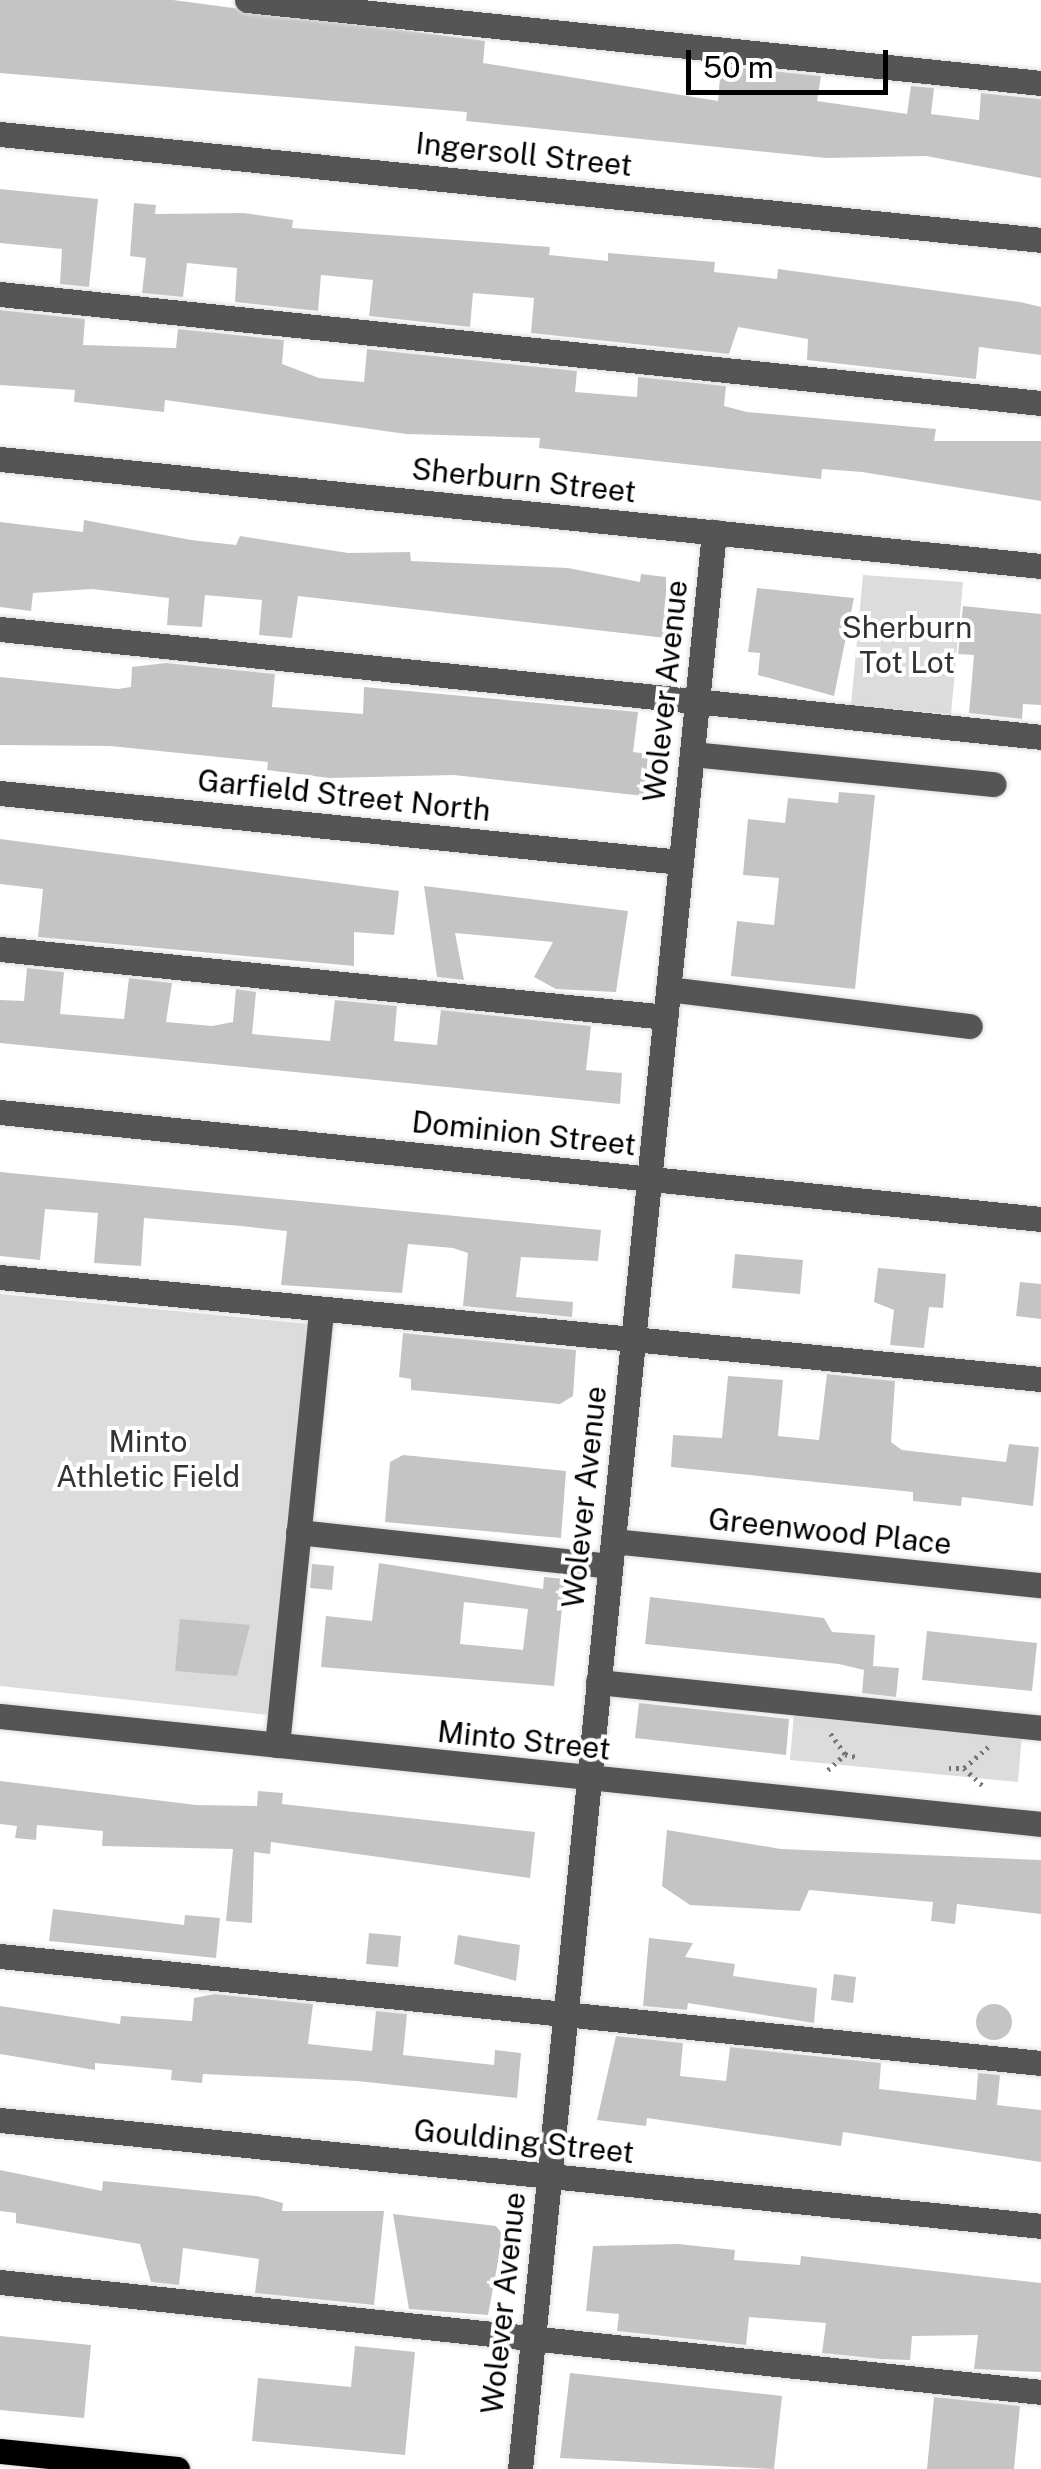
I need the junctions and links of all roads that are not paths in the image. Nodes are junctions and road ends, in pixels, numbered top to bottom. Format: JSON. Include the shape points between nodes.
{"nodes":[{"id":1,"x":247,"y":0,"type":"edge"},
{"id":2,"x":1041,"y":83,"type":"edge"},
{"id":3,"x":0,"y":134,"type":"edge"},
{"id":4,"x":1041,"y":240,"type":"edge"},
{"id":5,"x":0,"y":294,"type":"edge"},
{"id":6,"x":1041,"y":402,"type":"edge"},
{"id":7,"x":0,"y":460,"type":"edge"},
{"id":8,"x":714,"y":532,"type":"junction"},
{"id":9,"x":1041,"y":566,"type":"edge"},
{"id":10,"x":0,"y":629,"type":"edge"},
{"id":11,"x":697,"y":701,"type":"junction"},
{"id":12,"x":1041,"y":737,"type":"edge"},
{"id":13,"x":692,"y":754,"type":"junction"},
{"id":14,"x":994,"y":784,"type":"dead end"},
{"id":15,"x":0,"y":793,"type":"edge"},
{"id":16,"x":681,"y":862,"type":"junction"},
{"id":17,"x":0,"y":949,"type":"edge"},
{"id":18,"x":668,"y":989,"type":"junction"},
{"id":19,"x":666,"y":1017,"type":"junction"},
{"id":20,"x":970,"y":1026,"type":"dead end"},
{"id":21,"x":0,"y":1112,"type":"edge"},
{"id":22,"x":649,"y":1178,"type":"junction"},
{"id":23,"x":1041,"y":1219,"type":"edge"},
{"id":24,"x":0,"y":1277,"type":"edge"},
{"id":25,"x":321,"y":1311,"type":"junction"},
{"id":26,"x":633,"y":1336,"type":"junction"},
{"id":27,"x":1041,"y":1379,"type":"edge"},
{"id":28,"x":298,"y":1532,"type":"junction"},
{"id":29,"x":611,"y":1554,"type":"junction"},
{"id":30,"x":1041,"y":1585,"type":"edge"},
{"id":31,"x":598,"y":1682,"type":"junction"},
{"id":32,"x":0,"y":1716,"type":"edge"},
{"id":33,"x":1041,"y":1728,"type":"edge"},
{"id":34,"x":276,"y":1745,"type":"junction"},
{"id":35,"x":589,"y":1780,"type":"junction"},
{"id":36,"x":1041,"y":1824,"type":"edge"},
{"id":37,"x":0,"y":1956,"type":"edge"},
{"id":38,"x":565,"y":2016,"type":"junction"},
{"id":39,"x":1041,"y":2063,"type":"edge"},
{"id":40,"x":0,"y":2120,"type":"edge"},
{"id":41,"x":549,"y":2176,"type":"junction"},
{"id":42,"x":1041,"y":2226,"type":"edge"},
{"id":43,"x":0,"y":2282,"type":"edge"},
{"id":44,"x":532,"y":2338,"type":"junction"},
{"id":45,"x":1041,"y":2392,"type":"edge"},
{"id":46,"x":0,"y":2450,"type":"edge"},
{"id":47,"x":177,"y":2469,"type":"edge"},
{"id":48,"x":520,"y":2469,"type":"edge"}],
"edges":[{"from":1,"to":2,"type":"street"},
{"from":3,"to":4,"type":"street","name":"Ingersoll Street"},
{"from":5,"to":6,"type":"street"},
{"from":7,"to":8,"type":"street","name":"Sherburn Street"},
{"from":8,"to":9,"type":"street","name":"Sherburn Street"},
{"from":8,"to":11,"type":"street","name":"Wolever Avenue"},
{"from":10,"to":11,"type":"street"},
{"from":11,"to":12,"type":"street"},
{"from":11,"to":13,"type":"street","name":"Wolever Avenue"},
{"from":13,"to":14,"type":"street"},
{"from":13,"to":16,"type":"street","name":"Wolever Avenue"},
{"from":15,"to":16,"type":"street","name":"Garfield Street North"},
{"from":16,"to":18,"type":"street","name":"Wolever Avenue"},
{"from":17,"to":19,"type":"street"},
{"from":18,"to":19,"type":"street","name":"Wolever Avenue"},
{"from":18,"to":20,"type":"street"},
{"from":19,"to":22,"type":"street","name":"Wolever Avenue"},
{"from":21,"to":22,"type":"street","name":"Dominion Street"},
{"from":22,"to":23,"type":"street","name":"Dominion Street"},
{"from":22,"to":26,"type":"street","name":"Wolever Avenue"},
{"from":24,"to":25,"type":"street"},
{"from":25,"to":26,"type":"street"},
{"from":25,"to":28,"type":"street"},
{"from":26,"to":27,"type":"street"},
{"from":26,"to":29,"type":"street","name":"Wolever Avenue"},
{"from":28,"to":29,"type":"street","name":"Greenwood Place"},
{"from":28,"to":34,"type":"street"},
{"from":29,"to":30,"type":"street","name":"Greenwood Place"},
{"from":29,"to":31,"type":"street","name":"Wolever Avenue"},
{"from":31,"to":33,"type":"street"},
{"from":31,"to":35,"type":"street","name":"Wolever Avenue"},
{"from":32,"to":34,"type":"street","name":"Minto Street"},
{"from":34,"to":35,"type":"street","name":"Minto Street"},
{"from":35,"to":36,"type":"street","name":"Minto Street"},
{"from":35,"to":38,"type":"street","name":"Wolever Avenue"},
{"from":37,"to":38,"type":"street"},
{"from":38,"to":39,"type":"street"},
{"from":38,"to":41,"type":"street","name":"Wolever Avenue"},
{"from":40,"to":41,"type":"street","name":"Goulding Street"},
{"from":41,"to":42,"type":"street","name":"Goulding Street"},
{"from":41,"to":44,"type":"street","name":"Wolever Avenue"},
{"from":43,"to":44,"type":"street"},
{"from":44,"to":45,"type":"street"},
{"from":44,"to":48,"type":"street","name":"Wolever Avenue"},
{"from":46,"to":47,"type":"main road"}]}
